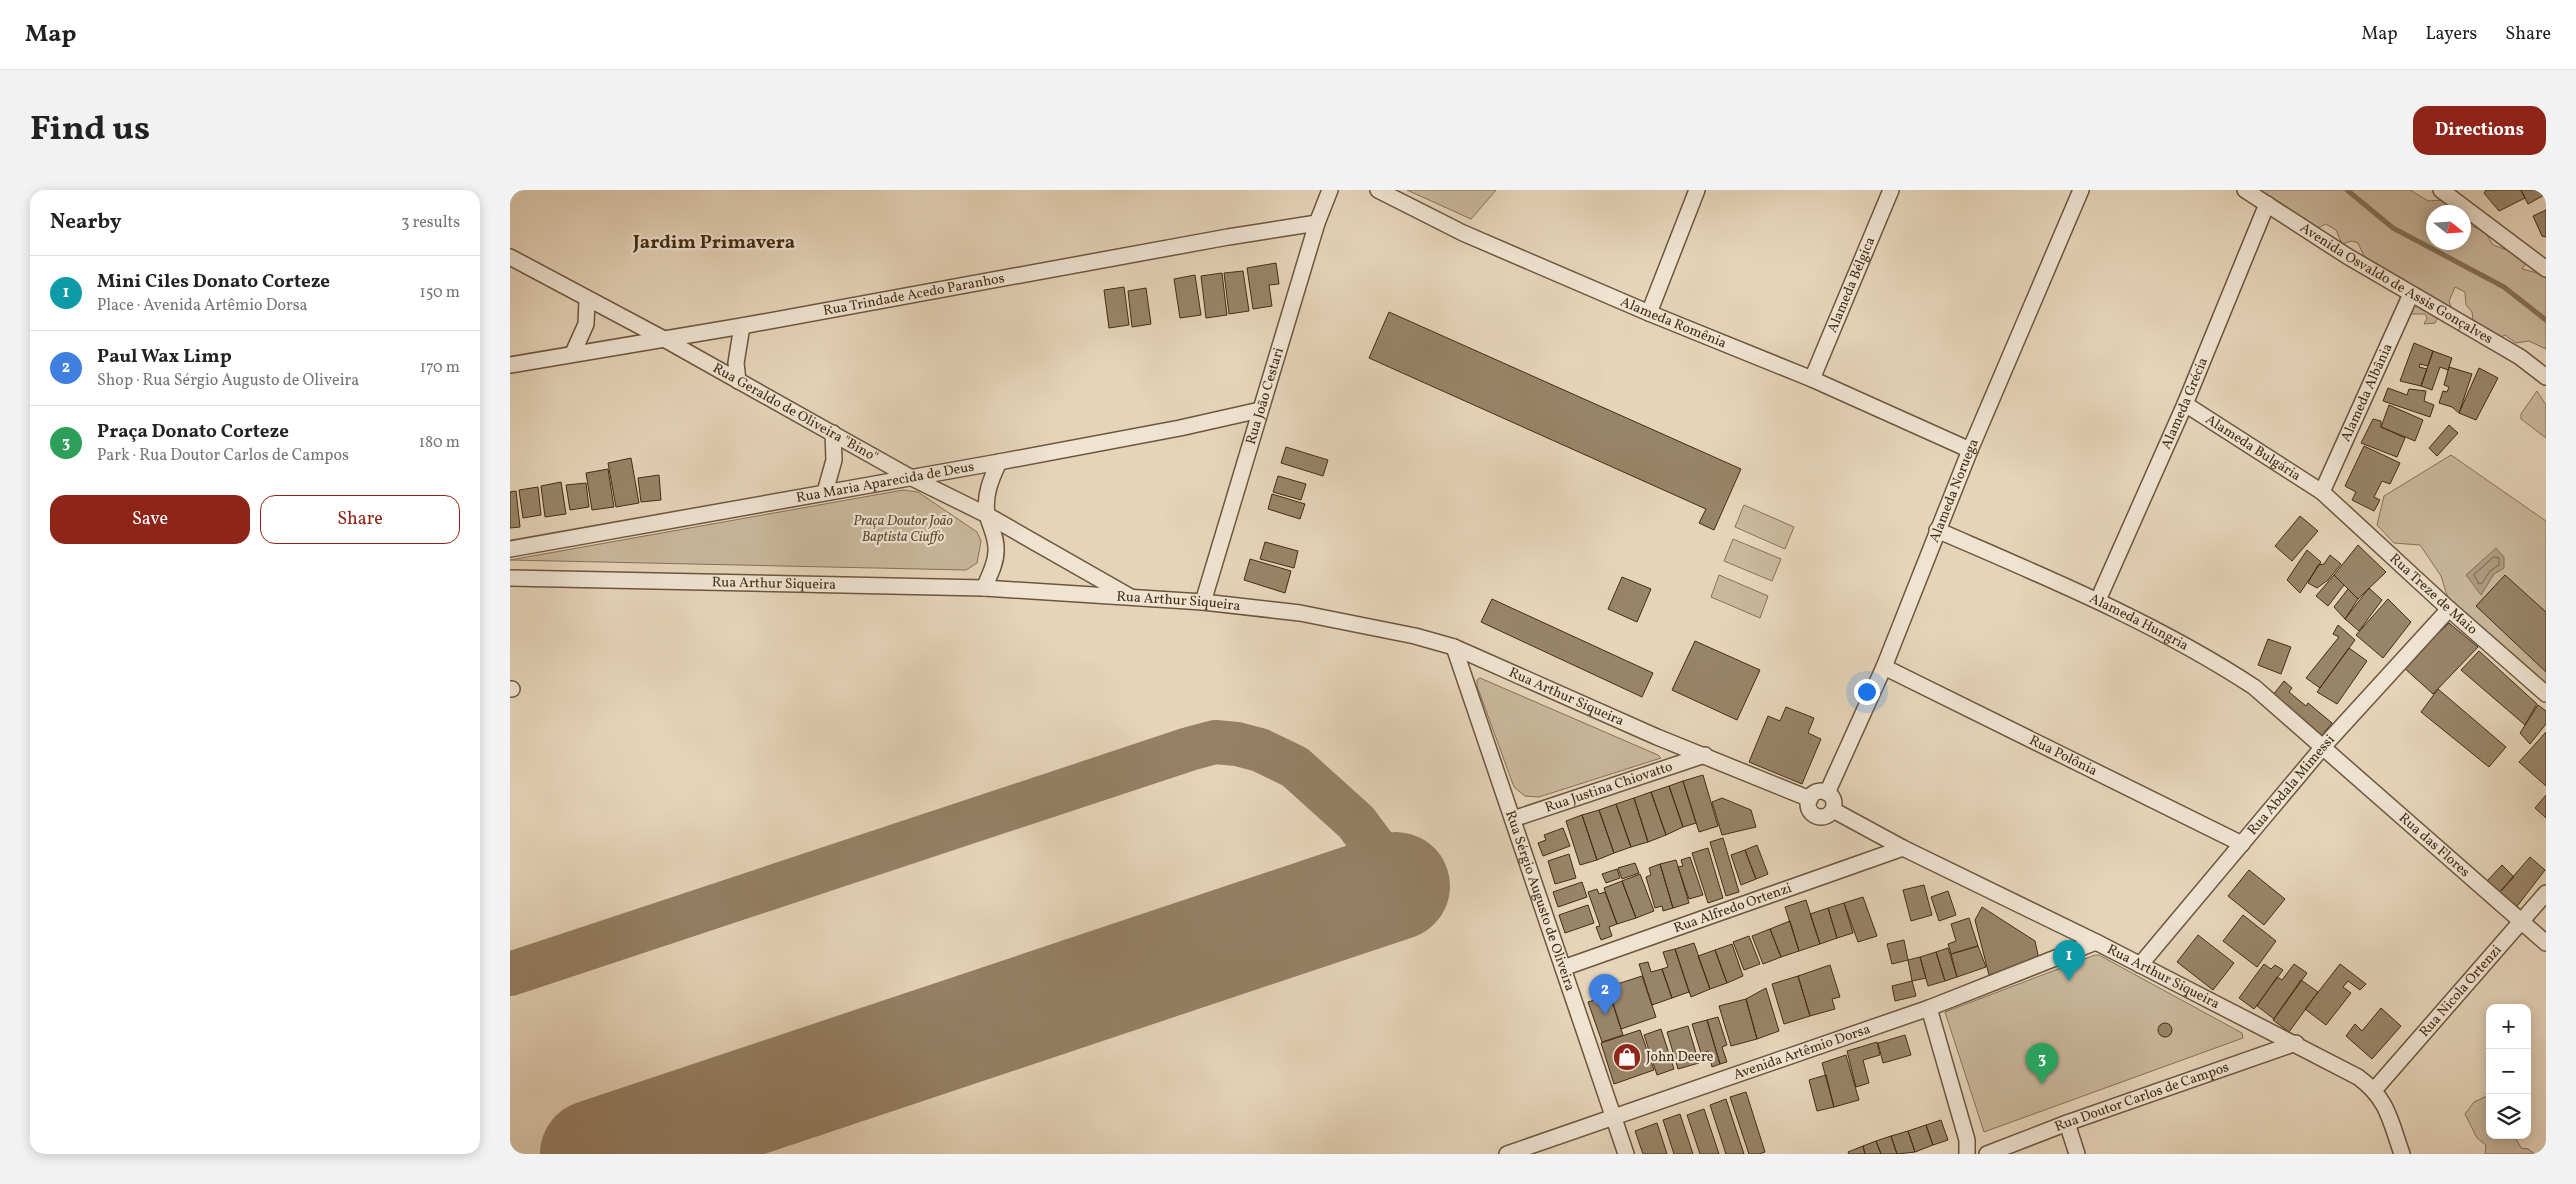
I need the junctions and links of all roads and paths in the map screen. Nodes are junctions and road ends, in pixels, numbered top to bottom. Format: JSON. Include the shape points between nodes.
{"nodes":[{"id":1,"x":1330,"y":190,"type":"edge"},
{"id":2,"x":1378,"y":190,"type":"edge"},
{"id":3,"x":1697,"y":190,"type":"edge"},
{"id":4,"x":1891,"y":190,"type":"edge"},
{"id":5,"x":2081,"y":190,"type":"edge"},
{"id":6,"x":2245,"y":190,"type":"edge"},
{"id":7,"x":2441,"y":190,"type":"edge"},
{"id":8,"x":2267,"y":204,"type":"junction"},
{"id":9,"x":1317,"y":223,"type":"junction"},
{"id":10,"x":510,"y":258,"type":"edge"},
{"id":11,"x":2546,"y":268,"type":"edge"},
{"id":12,"x":2411,"y":294,"type":"junction"},
{"id":13,"x":588,"y":300,"type":"junction"},
{"id":14,"x":1649,"y":313,"type":"junction"},
{"id":15,"x":742,"y":326,"type":"junction"},
{"id":16,"x":664,"y":339,"type":"junction"},
{"id":17,"x":573,"y":353,"type":"junction"},
{"id":18,"x":510,"y":365,"type":"edge"},
{"id":19,"x":2546,"y":377,"type":"edge"},
{"id":20,"x":1812,"y":379,"type":"junction"},
{"id":21,"x":738,"y":382,"type":"junction"},
{"id":22,"x":2184,"y":404,"type":"junction"},
{"id":23,"x":1260,"y":410,"type":"junction"},
{"id":24,"x":833,"y":433,"type":"junction"},
{"id":25,"x":1970,"y":450,"type":"junction"},
{"id":26,"x":998,"y":462,"type":"junction"},
{"id":27,"x":910,"y":477,"type":"junction"},
{"id":28,"x":825,"y":492,"type":"junction"},
{"id":29,"x":2322,"y":492,"type":"junction"},
{"id":30,"x":988,"y":515,"type":"junction"},
{"id":31,"x":1937,"y":530,"type":"junction"},
{"id":32,"x":510,"y":549,"type":"edge"},
{"id":33,"x":510,"y":578,"type":"edge"},
{"id":34,"x":984,"y":588,"type":"junction"},
{"id":35,"x":1133,"y":599,"type":"junction"},
{"id":36,"x":2098,"y":600,"type":"junction"},
{"id":37,"x":1203,"y":602,"type":"junction"},
{"id":38,"x":2449,"y":609,"type":"junction"},
{"id":39,"x":1454,"y":647,"type":"junction"},
{"id":40,"x":1884,"y":667,"type":"junction"},
{"id":41,"x":2546,"y":694,"type":"edge"},
{"id":42,"x":2322,"y":748,"type":"junction"},
{"id":43,"x":1705,"y":756,"type":"junction"},
{"id":44,"x":1827,"y":793,"type":"junction"},
{"id":45,"x":1810,"y":799,"type":"junction"},
{"id":46,"x":1833,"y":810,"type":"junction"},
{"id":47,"x":1513,"y":819,"type":"junction"},
{"id":48,"x":2242,"y":844,"type":"junction"},
{"id":49,"x":1903,"y":848,"type":"junction"},
{"id":50,"x":2546,"y":893,"type":"edge"},
{"id":51,"x":2520,"y":921,"type":"junction"},
{"id":52,"x":2096,"y":942,"type":"junction"},
{"id":53,"x":2546,"y":943,"type":"edge"},
{"id":54,"x":2140,"y":965,"type":"junction"},
{"id":55,"x":1563,"y":968,"type":"junction"},
{"id":56,"x":1929,"y":1008,"type":"junction"},
{"id":57,"x":2296,"y":1043,"type":"junction"},
{"id":58,"x":2375,"y":1089,"type":"junction"},
{"id":59,"x":1614,"y":1118,"type":"junction"},
{"id":60,"x":2067,"y":1123,"type":"junction"},
{"id":61,"x":1507,"y":1154,"type":"edge"},
{"id":62,"x":1626,"y":1154,"type":"edge"},
{"id":63,"x":1967,"y":1154,"type":"edge"},
{"id":64,"x":1987,"y":1154,"type":"edge"},
{"id":65,"x":2077,"y":1154,"type":"edge"},
{"id":66,"x":2402,"y":1154,"type":"edge"}],
"edges":[{"from":1,"to":9,"type":"street","name":"Rua João Cestari"},
{"from":2,"to":14,"type":"street","name":"Alameda Romênia","via":[[1463,233]]},
{"from":3,"to":14,"type":"street"},
{"from":4,"to":20,"type":"street","name":"Alameda Bélgica"},
{"from":5,"to":25,"type":"street","name":"Alameda Noruega"},
{"from":6,"to":8,"type":"street","name":"Avenida Osvaldo de Assis Gonçalves"},
{"from":7,"to":11,"type":"street"},
{"from":8,"to":12,"type":"street","name":"Avenida Osvaldo de Assis Gonçalves"},
{"from":8,"to":22,"type":"street","name":"Alameda Grécia"},
{"from":9,"to":15,"type":"street","name":"Rua Trindade Acedo Paranhos"},
{"from":9,"to":23,"type":"street","name":"Rua João Cestari"},
{"from":10,"to":13,"type":"street","name":"Rua Geraldo de Oliveira \"Bino\""},
{"from":12,"to":19,"type":"street","name":"Avenida Osvaldo de Assis Gonçalves","via":[[2520,357]]},
{"from":12,"to":29,"type":"street","name":"Alameda Albânia"},
{"from":13,"to":16,"type":"street","name":"Rua Geraldo de Oliveira \"Bino\""},
{"from":13,"to":17,"type":"street","via":[[586,324]]},
{"from":14,"to":20,"type":"street","name":"Alameda Romênia"},
{"from":15,"to":16,"type":"street","name":"Rua Trindade Acedo Paranhos"},
{"from":15,"to":21,"type":"street","via":[[736,362]]},
{"from":16,"to":17,"type":"street","name":"Rua Trindade Acedo Paranhos"},
{"from":16,"to":21,"type":"street","name":"Rua Geraldo de Oliveira \"Bino\""},
{"from":17,"to":18,"type":"street","name":"Rua Trindade Acedo Paranhos"},
{"from":20,"to":25,"type":"street","name":"Alameda Romênia"},
{"from":21,"to":24,"type":"street","name":"Rua Geraldo de Oliveira \"Bino\""},
{"from":22,"to":29,"type":"street","name":"Alameda Bulgária"},
{"from":22,"to":36,"type":"street","name":"Alameda Grécia"},
{"from":23,"to":26,"type":"street","name":"Rua Maria Aparecida de Deus"},
{"from":23,"to":37,"type":"street","name":"Rua João Cestari"},
{"from":24,"to":27,"type":"street","name":"Rua Geraldo de Oliveira \"Bino\""},
{"from":24,"to":28,"type":"street","via":[[834,460]]},
{"from":25,"to":31,"type":"street","name":"Alameda Noruega"},
{"from":26,"to":27,"type":"street","name":"Rua Maria Aparecida de Deus"},
{"from":26,"to":30,"type":"street","via":[[988,485]]},
{"from":27,"to":28,"type":"street","name":"Rua Maria Aparecida de Deus"},
{"from":27,"to":30,"type":"street","name":"Rua Geraldo de Oliveira \"Bino\""},
{"from":28,"to":32,"type":"street","name":"Rua Maria Aparecida de Deus"},
{"from":29,"to":38,"type":"street","name":"Rua Treze de Maio"},
{"from":30,"to":34,"type":"street","via":[[996,551]]},
{"from":30,"to":35,"type":"street","name":"Rua Geraldo de Oliveira \"Bino\""},
{"from":31,"to":36,"type":"street","name":"Alameda Hungria"},
{"from":31,"to":40,"type":"street","name":"Alameda Noruega"},
{"from":33,"to":34,"type":"street","name":"Rua Arthur Siqueira"},
{"from":34,"to":35,"type":"street","name":"Rua Arthur Siqueira"},
{"from":35,"to":37,"type":"street","name":"Rua Arthur Siqueira"},
{"from":36,"to":42,"type":"street","name":"Alameda Hungria","via":[[2254,687]]},
{"from":37,"to":39,"type":"street","name":"Rua Arthur Siqueira","via":[[1300,613]]},
{"from":38,"to":41,"type":"street","name":"Rua Treze de Maio"},
{"from":38,"to":42,"type":"street","name":"Rua Abdala Mimessi"},
{"from":39,"to":43,"type":"street","name":"Rua Arthur Siqueira"},
{"from":39,"to":47,"type":"street","name":"Rua Sérgio Augusto de Oliveira"},
{"from":40,"to":44,"type":"street","name":"Alameda Noruega"},
{"from":40,"to":48,"type":"street","name":"Rua Polônia"},
{"from":42,"to":48,"type":"street","name":"Rua Abdala Mimessi"},
{"from":42,"to":51,"type":"street","name":"Rua das Flores"},
{"from":43,"to":45,"type":"street","name":"Rua Arthur Siqueira"},
{"from":43,"to":47,"type":"street","name":"Rua Justina Chiovatto"},
{"from":44,"to":45,"type":"street","via":[[1815,793]]},
{"from":44,"to":46,"type":"street","via":[[1832,798]]},
{"from":45,"to":46,"type":"street","via":[[1809,808],[1818,817],[1827,816]]},
{"from":46,"to":49,"type":"street","name":"Rua Arthur Siqueira"},
{"from":47,"to":55,"type":"street","name":"Rua Sérgio Augusto de Oliveira"},
{"from":48,"to":54,"type":"street","name":"Rua Abdala Mimessi"},
{"from":49,"to":52,"type":"street","name":"Rua Arthur Siqueira"},
{"from":49,"to":55,"type":"street","name":"Rua Alfredo Ortenzi"},
{"from":50,"to":51,"type":"street","name":"Rua Nicola Ortenzi"},
{"from":51,"to":53,"type":"street","name":"Rua das Flores"},
{"from":51,"to":58,"type":"street","name":"Rua Nicola Ortenzi"},
{"from":52,"to":54,"type":"street","name":"Rua Arthur Siqueira"},
{"from":52,"to":56,"type":"street","name":"Avenida Artêmio Dorsa"},
{"from":54,"to":57,"type":"street","name":"Rua Arthur Siqueira"},
{"from":55,"to":59,"type":"street","name":"Rua Sérgio Augusto de Oliveira"},
{"from":56,"to":59,"type":"street","name":"Avenida Artêmio Dorsa"},
{"from":56,"to":63,"type":"street","via":[[1967,1140]]},
{"from":57,"to":58,"type":"street","name":"Rua Arthur Siqueira","via":[[2358,1076]]},
{"from":57,"to":60,"type":"street","name":"Rua Doutor Carlos de Campos"},
{"from":58,"to":66,"type":"street","name":"Rua Arthur Siqueira","via":[[2386,1107]]},
{"from":59,"to":61,"type":"street","name":"Avenida Artêmio Dorsa"},
{"from":59,"to":62,"type":"street","name":"Rua Sérgio Augusto de Oliveira"},
{"from":60,"to":64,"type":"street","name":"Rua Doutor Carlos de Campos"},
{"from":60,"to":65,"type":"street"}]}
